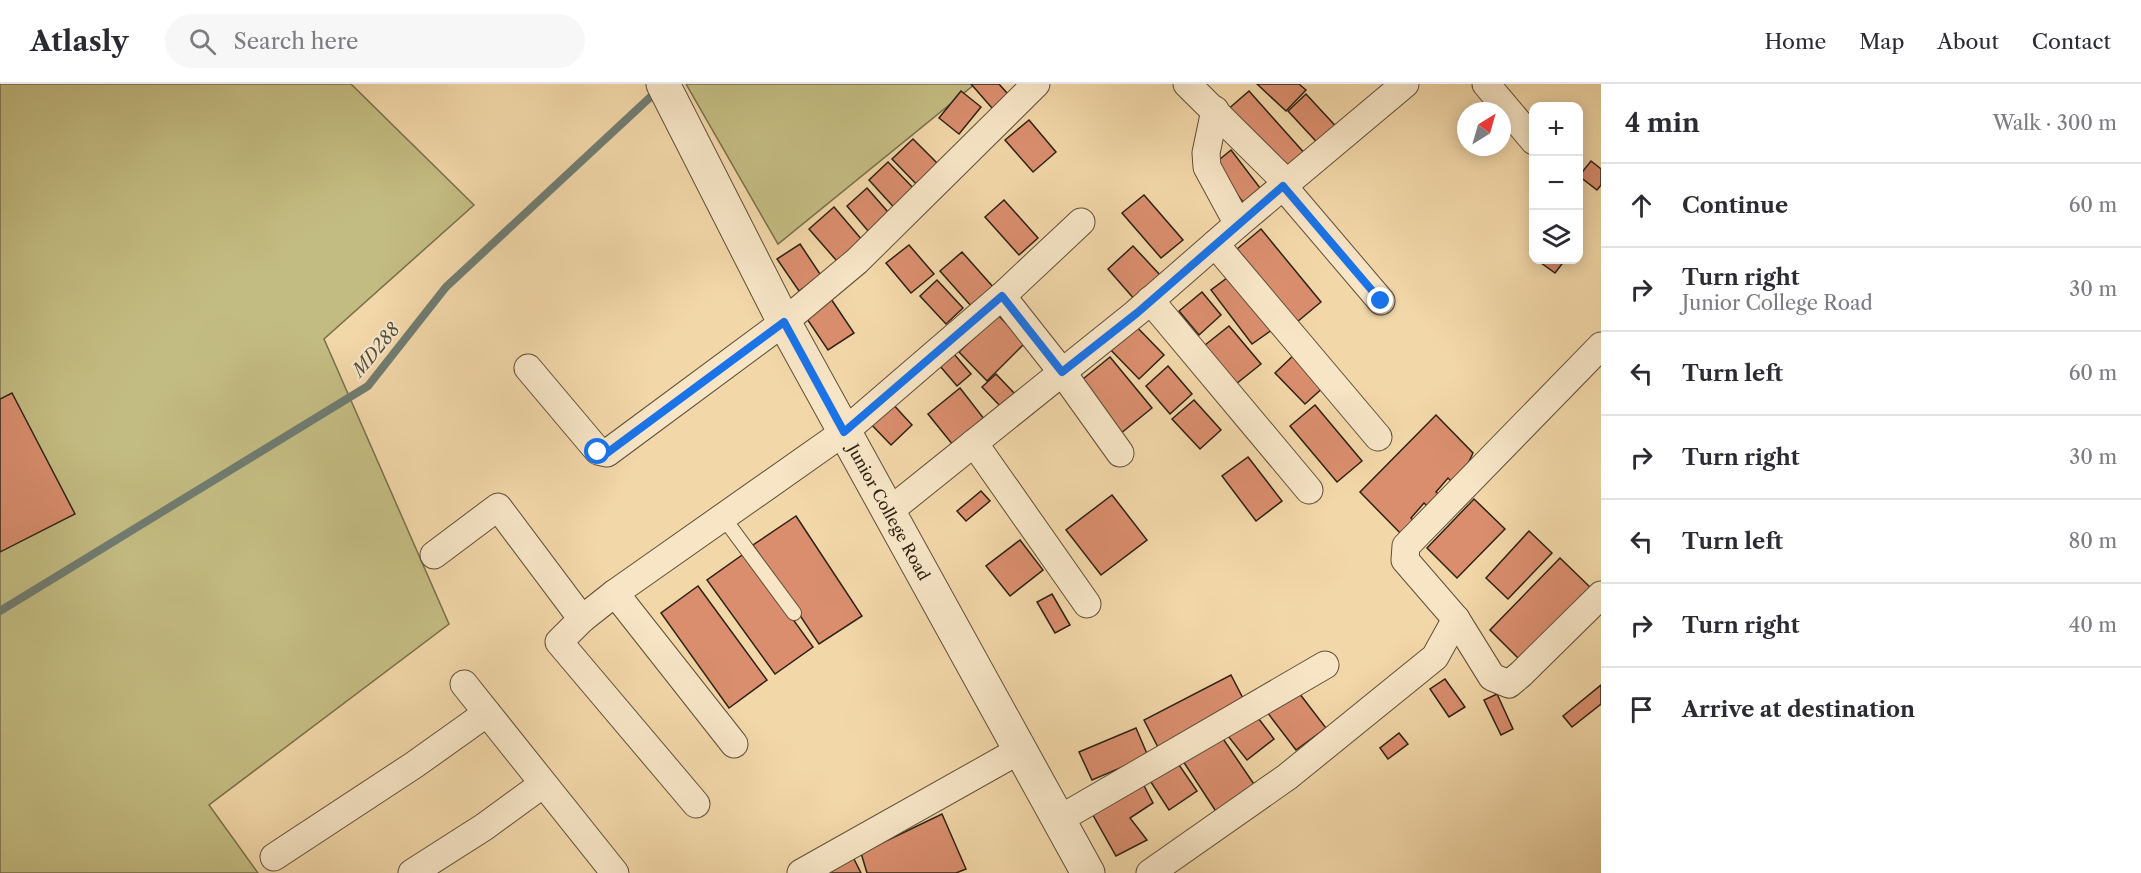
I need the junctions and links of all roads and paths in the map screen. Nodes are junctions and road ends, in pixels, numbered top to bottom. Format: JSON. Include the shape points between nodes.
{"nodes":[{"id":1,"x":663,"y":84,"type":"edge"},
{"id":2,"x":1036,"y":84,"type":"edge"},
{"id":3,"x":1187,"y":84,"type":"edge"},
{"id":4,"x":1405,"y":84,"type":"edge"},
{"id":5,"x":1486,"y":84,"type":"edge"},
{"id":6,"x":1215,"y":110,"type":"junction"},
{"id":7,"x":1529,"y":136,"type":"edge"},
{"id":8,"x":1285,"y":184,"type":"junction"},
{"id":9,"x":1081,"y":222,"type":"dead end"},
{"id":10,"x":1238,"y":224,"type":"junction"},
{"id":11,"x":1215,"y":244,"type":"junction"},
{"id":12,"x":1002,"y":296,"type":"junction"},
{"id":13,"x":1150,"y":300,"type":"junction"},
{"id":14,"x":1381,"y":301,"type":"dead end"},
{"id":15,"x":784,"y":322,"type":"junction"},
{"id":16,"x":1601,"y":346,"type":"edge"},
{"id":17,"x":528,"y":368,"type":"dead end"},
{"id":18,"x":1062,"y":372,"type":"junction"},
{"id":19,"x":844,"y":432,"type":"junction"},
{"id":20,"x":1378,"y":437,"type":"dead end"},
{"id":21,"x":974,"y":442,"type":"junction"},
{"id":22,"x":1120,"y":453,"type":"dead end"},
{"id":23,"x":1309,"y":490,"type":"dead end"},
{"id":24,"x":888,"y":512,"type":"junction"},
{"id":25,"x":723,"y":517,"type":"junction"},
{"id":26,"x":434,"y":555,"type":"dead end"},
{"id":27,"x":615,"y":593,"type":"junction"},
{"id":28,"x":1601,"y":595,"type":"edge"},
{"id":29,"x":1088,"y":603,"type":"dead end"},
{"id":30,"x":794,"y":613,"type":"dead end"},
{"id":31,"x":582,"y":619,"type":"junction"},
{"id":32,"x":1456,"y":619,"type":"junction"},
{"id":33,"x":1325,"y":665,"type":"dead end"},
{"id":34,"x":464,"y":684,"type":"dead end"},
{"id":35,"x":488,"y":713,"type":"junction"},
{"id":36,"x":734,"y":744,"type":"dead end"},
{"id":37,"x":1020,"y":750,"type":"junction"},
{"id":38,"x":543,"y":784,"type":"junction"},
{"id":39,"x":696,"y":804,"type":"dead end"},
{"id":40,"x":1058,"y":820,"type":"junction"},
{"id":41,"x":274,"y":857,"type":"dead end"},
{"id":42,"x":412,"y":873,"type":"edge"},
{"id":43,"x":615,"y":873,"type":"edge"},
{"id":44,"x":801,"y":873,"type":"edge"},
{"id":45,"x":1088,"y":873,"type":"edge"},
{"id":46,"x":1150,"y":873,"type":"edge"}],
"edges":[{"from":1,"to":15,"type":"street","name":"Junior College Road"},
{"from":2,"to":15,"type":"street","via":[[857,261]]},
{"from":3,"to":6,"type":"street"},
{"from":4,"to":8,"type":"street"},
{"from":5,"to":7,"type":"street"},
{"from":6,"to":8,"type":"street"},
{"from":6,"to":10,"type":"street","via":[[1206,153],[1208,167]]},
{"from":8,"to":10,"type":"street"},
{"from":8,"to":14,"type":"street"},
{"from":9,"to":12,"type":"street"},
{"from":10,"to":11,"type":"street"},
{"from":11,"to":13,"type":"street"},
{"from":11,"to":20,"type":"street"},
{"from":12,"to":18,"type":"street"},
{"from":12,"to":19,"type":"street"},
{"from":13,"to":18,"type":"street"},
{"from":13,"to":23,"type":"street"},
{"from":15,"to":17,"type":"street","via":[[607,453],[598,452]]},
{"from":15,"to":19,"type":"street","name":"Junior College Road"},
{"from":16,"to":32,"type":"street","via":[[1406,546],[1405,560]]},
{"from":18,"to":21,"type":"street"},
{"from":18,"to":22,"type":"street"},
{"from":19,"to":24,"type":"street","name":"Junior College Road"},
{"from":19,"to":25,"type":"street"},
{"from":21,"to":24,"type":"street"},
{"from":21,"to":29,"type":"street"},
{"from":24,"to":37,"type":"street","name":"Junior College Road"},
{"from":25,"to":27,"type":"street"},
{"from":25,"to":30,"type":"lane"},
{"from":26,"to":31,"type":"street","via":[[498,507]]},
{"from":27,"to":31,"type":"street"},
{"from":27,"to":36,"type":"street"},
{"from":28,"to":32,"type":"street","via":[[1509,684],[1492,677]]},
{"from":31,"to":39,"type":"street","via":[[559,642]]},
{"from":32,"to":46,"type":"street","via":[[1435,657],[1287,777]]},
{"from":33,"to":40,"type":"street"},
{"from":34,"to":35,"type":"street"},
{"from":35,"to":38,"type":"street"},
{"from":35,"to":41,"type":"street"},
{"from":37,"to":40,"type":"street","name":"Junior College Road"},
{"from":37,"to":44,"type":"street"},
{"from":38,"to":42,"type":"street"},
{"from":38,"to":43,"type":"street"},
{"from":40,"to":45,"type":"street","name":"Junior College Road"}]}
